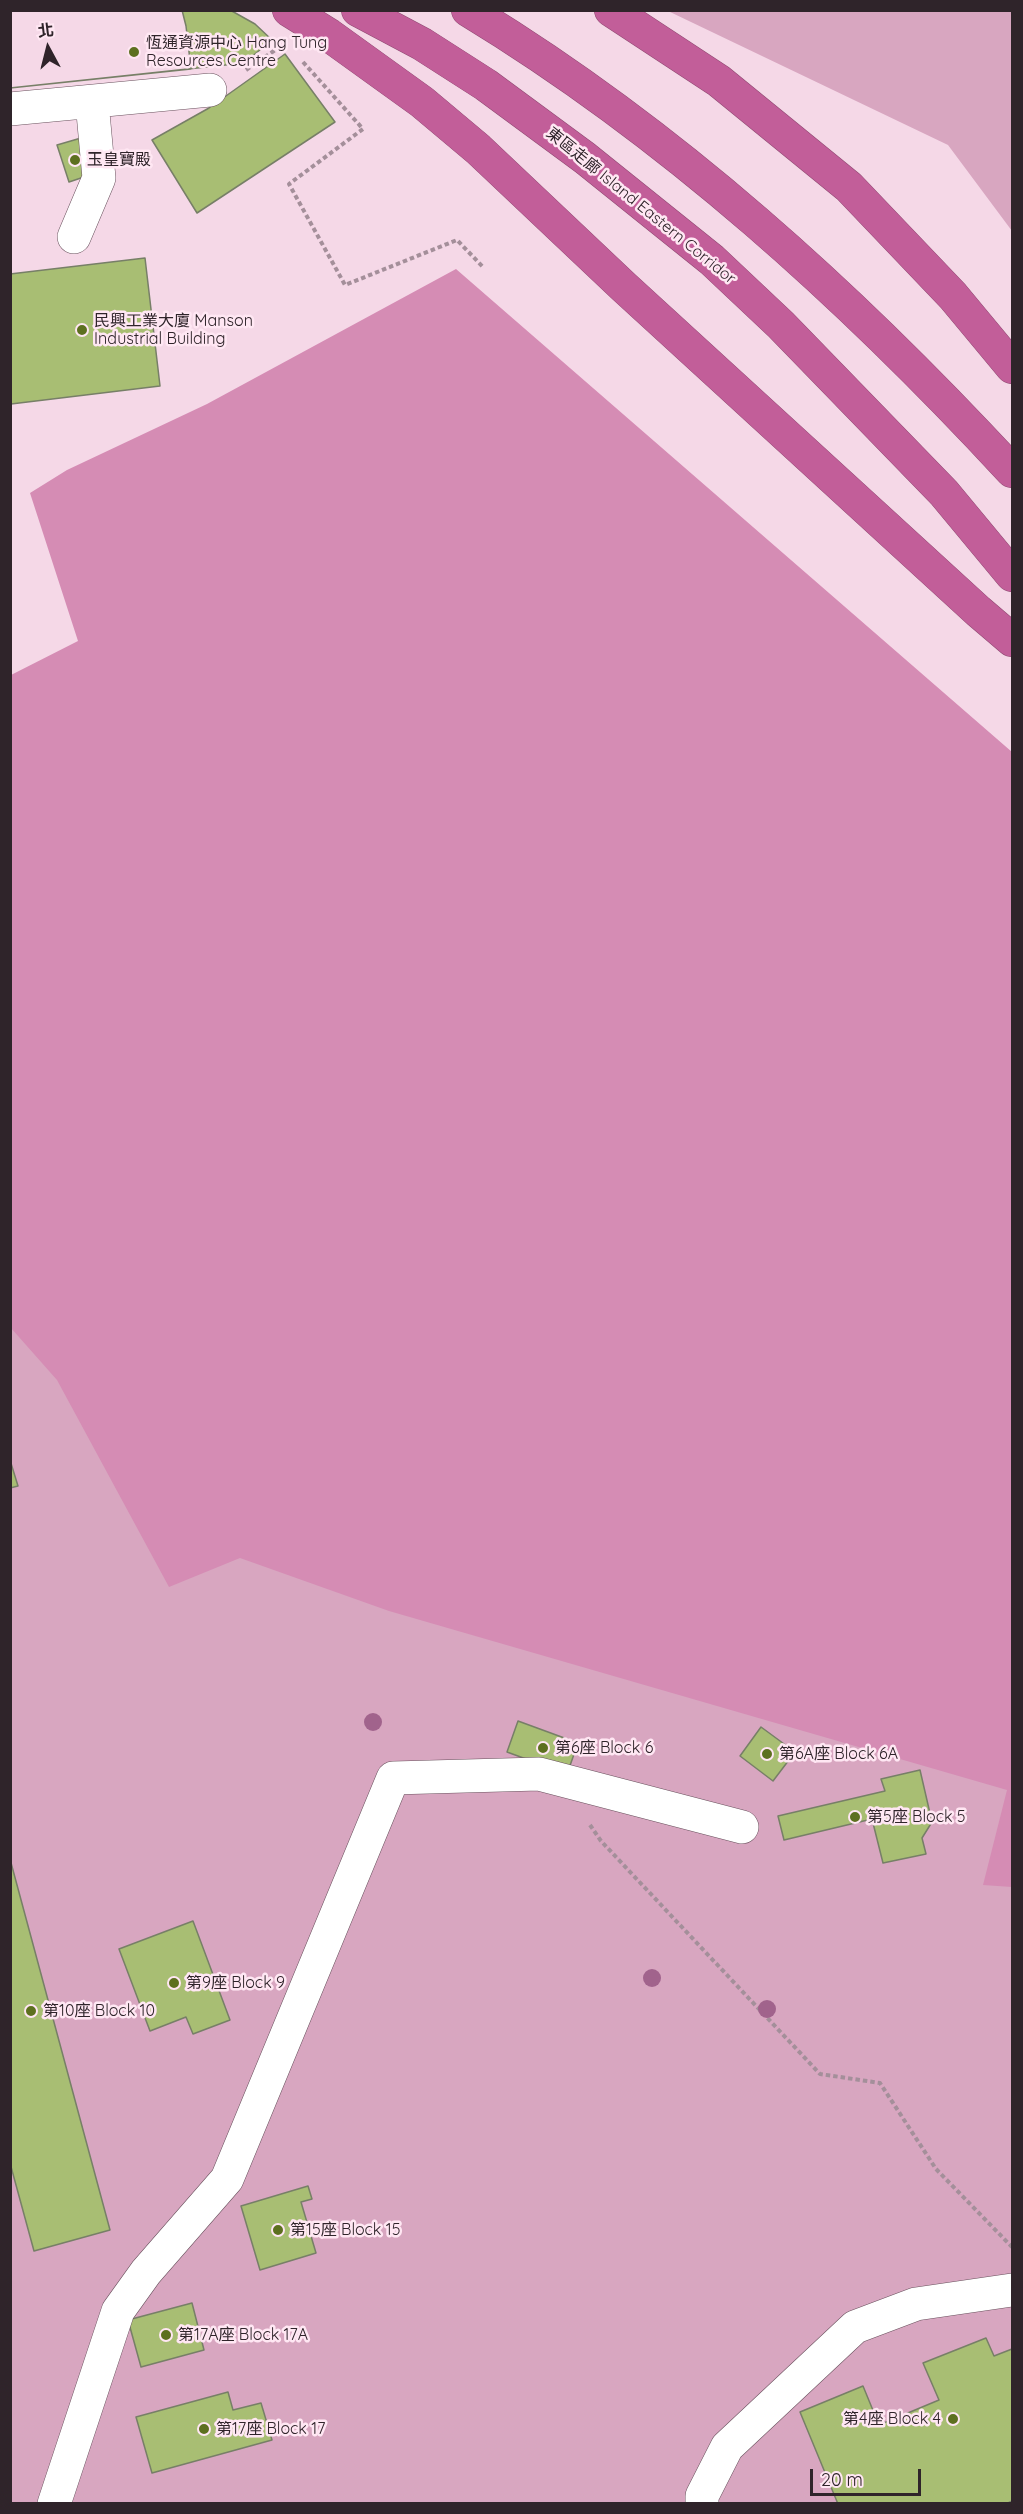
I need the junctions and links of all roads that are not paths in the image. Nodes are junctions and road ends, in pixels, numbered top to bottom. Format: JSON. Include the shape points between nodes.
{"nodes":[{"id":1,"x":289,"y":10,"type":"edge"},
{"id":2,"x":358,"y":10,"type":"edge"},
{"id":3,"x":468,"y":10,"type":"edge"},
{"id":4,"x":611,"y":10,"type":"edge"},
{"id":5,"x":210,"y":90,"type":"dead end"},
{"id":6,"x":92,"y":102,"type":"junction"},
{"id":7,"x":10,"y":109,"type":"edge"},
{"id":8,"x":74,"y":237,"type":"dead end"},
{"id":9,"x":1012,"y":368,"type":"edge"},
{"id":10,"x":1012,"y":471,"type":"edge"},
{"id":11,"x":1012,"y":575,"type":"edge"},
{"id":12,"x":1012,"y":640,"type":"edge"},
{"id":13,"x":742,"y":1827,"type":"dead end"},
{"id":14,"x":1012,"y":2290,"type":"edge"},
{"id":15,"x":54,"y":2504,"type":"edge"},
{"id":16,"x":702,"y":2504,"type":"edge"}],
"edges":[{"from":1,"to":12,"type":"highway","via":[[422,102],[478,149]]},
{"from":2,"to":11,"type":"highway","name":"東區走廊 Island Eastern Corridor","via":[[422,44],[486,85],[712,260],[944,492]]},
{"from":3,"to":10,"type":"highway","via":[[624,116],[753,219],[881,337]]},
{"from":4,"to":9,"type":"highway","via":[[720,81],[849,187],[954,296]]},
{"from":5,"to":6,"type":"street"},
{"from":6,"to":7,"type":"street"},
{"from":6,"to":8,"type":"street","via":[[99,178]]},
{"from":13,"to":15,"type":"street","via":[[538,1774],[393,1778],[227,2179],[146,2272],[118,2311]]},
{"from":14,"to":16,"type":"street","via":[[916,2304],[855,2327],[727,2447],[702,2496]]}]}
